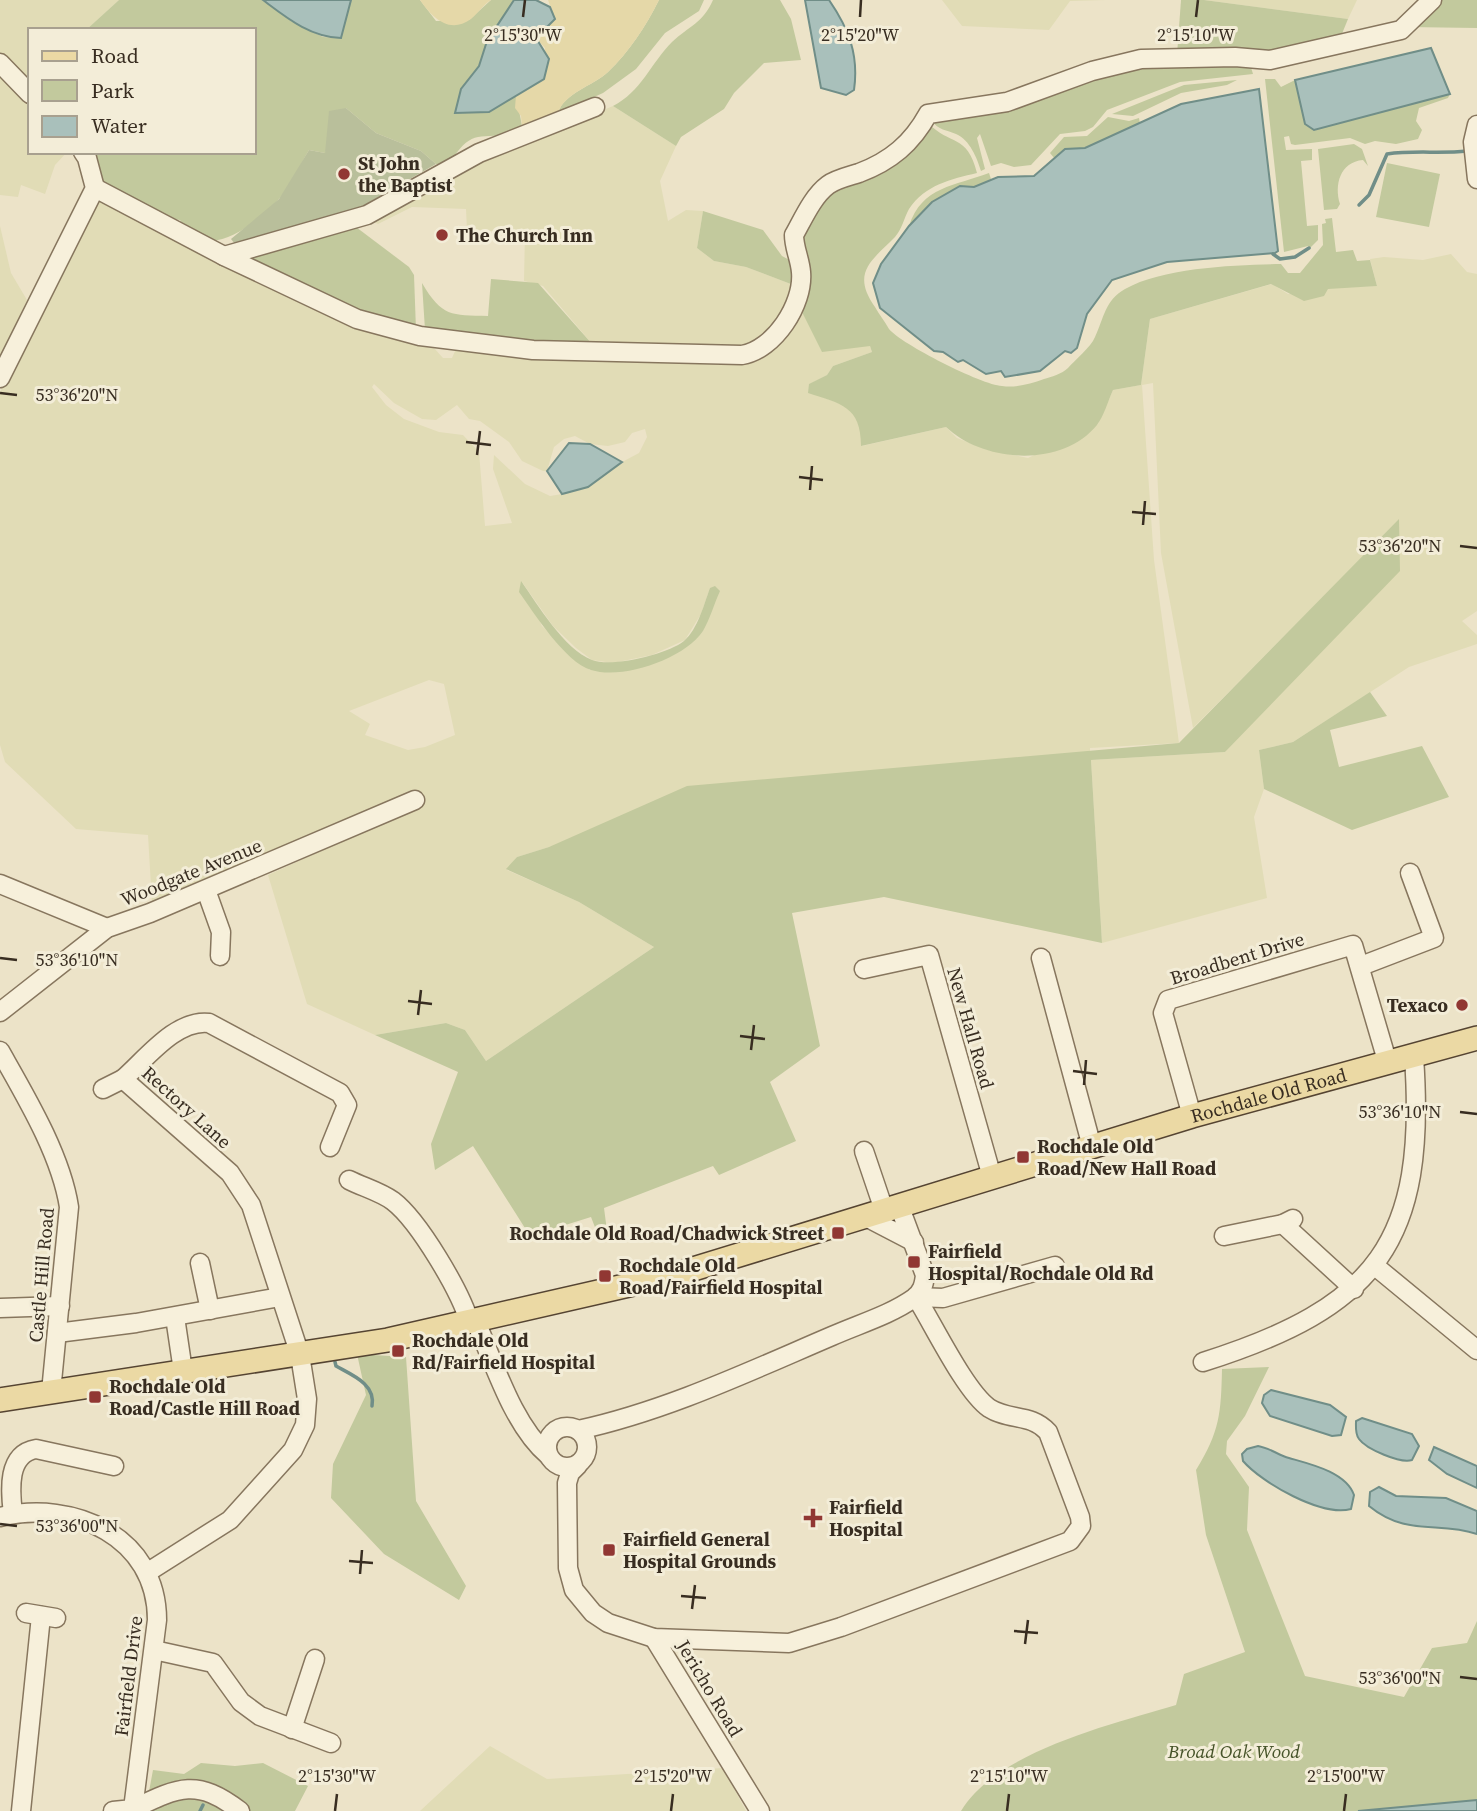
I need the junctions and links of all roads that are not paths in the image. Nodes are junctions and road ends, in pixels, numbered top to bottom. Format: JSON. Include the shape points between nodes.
{"nodes":[{"id":1,"x":1432,"y":0,"type":"edge"},
{"id":2,"x":0,"y":63,"type":"edge"},
{"id":3,"x":28,"y":92,"type":"edge"},
{"id":4,"x":595,"y":107,"type":"dead end"},
{"id":5,"x":1475,"y":142,"type":"edge"},
{"id":6,"x":84,"y":154,"type":"edge"},
{"id":7,"x":1477,"y":179,"type":"edge"},
{"id":8,"x":94,"y":188,"type":"junction"},
{"id":9,"x":224,"y":256,"type":"junction"},
{"id":10,"x":0,"y":378,"type":"edge"},
{"id":11,"x":415,"y":800,"type":"dead end"},
{"id":12,"x":1410,"y":873,"type":"dead end"},
{"id":13,"x":0,"y":884,"type":"edge"},
{"id":14,"x":206,"y":890,"type":"junction"},
{"id":15,"x":107,"y":928,"type":"junction"},
{"id":16,"x":219,"y":956,"type":"dead end"},
{"id":17,"x":1041,"y":958,"type":"dead end"},
{"id":18,"x":1361,"y":966,"type":"junction"},
{"id":19,"x":864,"y":970,"type":"dead end"},
{"id":20,"x":0,"y":1012,"type":"edge"},
{"id":21,"x":1477,"y":1038,"type":"edge"},
{"id":22,"x":0,"y":1051,"type":"edge"},
{"id":23,"x":1414,"y":1057,"type":"junction"},
{"id":24,"x":1388,"y":1065,"type":"junction"},
{"id":25,"x":124,"y":1079,"type":"junction"},
{"id":26,"x":103,"y":1089,"type":"dead end"},
{"id":27,"x":1192,"y":1116,"type":"junction"},
{"id":28,"x":330,"y":1147,"type":"dead end"},
{"id":29,"x":1091,"y":1147,"type":"junction"},
{"id":30,"x":864,"y":1151,"type":"dead end"},
{"id":31,"x":992,"y":1177,"type":"junction"},
{"id":32,"x":349,"y":1180,"type":"dead end"},
{"id":33,"x":883,"y":1210,"type":"junction"},
{"id":34,"x":1224,"y":1236,"type":"dead end"},
{"id":35,"x":914,"y":1242,"type":"junction"},
{"id":36,"x":1055,"y":1266,"type":"dead end"},
{"id":37,"x":1375,"y":1266,"type":"junction"},
{"id":38,"x":199,"y":1276,"type":"dead end"},
{"id":39,"x":1354,"y":1289,"type":"junction"},
{"id":40,"x":280,"y":1297,"type":"junction"},
{"id":41,"x":916,"y":1297,"type":"junction"},
{"id":42,"x":60,"y":1306,"type":"junction"},
{"id":43,"x":0,"y":1308,"type":"edge"},
{"id":44,"x":210,"y":1310,"type":"junction"},
{"id":45,"x":175,"y":1317,"type":"junction"},
{"id":46,"x":473,"y":1323,"type":"junction"},
{"id":47,"x":57,"y":1333,"type":"junction"},
{"id":48,"x":1477,"y":1350,"type":"edge"},
{"id":49,"x":300,"y":1355,"type":"junction"},
{"id":50,"x":1203,"y":1362,"type":"dead end"},
{"id":51,"x":183,"y":1371,"type":"junction"},
{"id":52,"x":51,"y":1392,"type":"junction"},
{"id":53,"x":0,"y":1400,"type":"edge"},
{"id":54,"x":518,"y":1413,"type":"junction"},
{"id":55,"x":556,"y":1430,"type":"junction"},
{"id":56,"x":578,"y":1430,"type":"junction"},
{"id":57,"x":550,"y":1458,"type":"junction"},
{"id":58,"x":578,"y":1465,"type":"junction"},
{"id":59,"x":114,"y":1466,"type":"dead end"},
{"id":60,"x":6,"y":1516,"type":"edge"},
{"id":61,"x":567,"y":1518,"type":"junction"},
{"id":62,"x":148,"y":1572,"type":"junction"},
{"id":63,"x":41,"y":1616,"type":"dead end"},
{"id":64,"x":654,"y":1638,"type":"junction"},
{"id":65,"x":154,"y":1650,"type":"junction"},
{"id":66,"x":315,"y":1659,"type":"dead end"},
{"id":67,"x":292,"y":1728,"type":"junction"},
{"id":68,"x":331,"y":1743,"type":"dead end"},
{"id":69,"x":133,"y":1809,"type":"junction"},
{"id":70,"x":21,"y":1811,"type":"edge"},
{"id":71,"x":113,"y":1811,"type":"edge"},
{"id":72,"x":240,"y":1811,"type":"edge"},
{"id":73,"x":760,"y":1811,"type":"edge"}],
"edges":[{"from":1,"to":9,"type":"street","via":[[1401,30],[1270,60],[1141,59],[1092,71],[1007,102],[928,114],[903,149],[875,167],[829,184],[816,197],[794,235],[802,273],[796,303],[782,326],[750,354],[533,350],[420,336],[357,319]]},
{"from":2,"to":3,"type":"street"},
{"from":4,"to":9,"type":"street","via":[[480,153],[367,215]]},
{"from":5,"to":7,"type":"street"},
{"from":6,"to":8,"type":"street"},
{"from":8,"to":9,"type":"street"},
{"from":8,"to":10,"type":"street"},
{"from":11,"to":14,"type":"street","name":"Woodgate Avenue"},
{"from":12,"to":18,"type":"street","via":[[1434,938]]},
{"from":13,"to":15,"type":"street"},
{"from":14,"to":15,"type":"street","name":"Woodgate Avenue"},
{"from":14,"to":16,"type":"street","via":[[221,932]]},
{"from":15,"to":20,"type":"street","name":"Woodgate Avenue"},
{"from":17,"to":29,"type":"street"},
{"from":18,"to":24,"type":"street"},
{"from":18,"to":27,"type":"street","name":"Broadbent Drive","via":[[1353,944],[1168,1000],[1163,1013]]},
{"from":19,"to":31,"type":"street","name":"New Hall Road","via":[[929,955]]},
{"from":21,"to":23,"type":"main road","name":"Rochdale Old Road"},
{"from":22,"to":42,"type":"street","name":"Castle Hill Road","via":[[26,1098],[67,1195]]},
{"from":23,"to":24,"type":"main road","name":"Rochdale Old Road"},
{"from":23,"to":37,"type":"street","via":[[1413,1172],[1400,1216]]},
{"from":24,"to":27,"type":"main road","name":"Rochdale Old Road"},
{"from":25,"to":26,"type":"street"},
{"from":25,"to":28,"type":"street","name":"Rectory Lane","via":[[173,1034],[194,1021],[209,1023],[340,1093],[347,1105]]},
{"from":25,"to":40,"type":"street","name":"Rectory Lane","via":[[230,1173],[251,1205]]},
{"from":27,"to":29,"type":"main road","name":"Rochdale Old Road"},
{"from":29,"to":31,"type":"main road","name":"Rochdale Old Road"},
{"from":30,"to":33,"type":"street"},
{"from":31,"to":33,"type":"main road","name":"Rochdale Old Road"},
{"from":32,"to":46,"type":"street","via":[[392,1200],[416,1225]]},
{"from":33,"to":35,"type":"street"},
{"from":33,"to":35,"type":"street"},
{"from":33,"to":46,"type":"main road","name":"Rochdale Old Road","via":[[677,1273]]},
{"from":34,"to":39,"type":"street","via":[[1288,1221]]},
{"from":35,"to":41,"type":"street","via":[[925,1275]]},
{"from":36,"to":41,"type":"street","via":[[943,1298]]},
{"from":37,"to":39,"type":"street"},
{"from":37,"to":48,"type":"street"},
{"from":38,"to":44,"type":"street"},
{"from":39,"to":50,"type":"street","via":[[1311,1319],[1260,1344]]},
{"from":40,"to":44,"type":"street"},
{"from":40,"to":49,"type":"street","name":"Rectory Lane"},
{"from":41,"to":56,"type":"street","via":[[708,1388]]},
{"from":41,"to":64,"type":"street","via":[[981,1401],[1000,1414],[1032,1413],[1048,1432],[1080,1517],[1081,1525],[1070,1541],[789,1643]]},
{"from":42,"to":43,"type":"street"},
{"from":42,"to":47,"type":"street","name":"Castle Hill Road"},
{"from":44,"to":45,"type":"street"},
{"from":45,"to":47,"type":"street"},
{"from":45,"to":51,"type":"street"},
{"from":46,"to":49,"type":"main road","name":"Rochdale Old Road"},
{"from":46,"to":54,"type":"street"},
{"from":47,"to":52,"type":"street","name":"Castle Hill Road"},
{"from":49,"to":51,"type":"main road","name":"Rochdale Old Road"},
{"from":49,"to":62,"type":"street","name":"Rectory Lane","via":[[307,1399],[305,1425],[293,1450],[230,1520]]},
{"from":51,"to":52,"type":"main road","name":"Rochdale Old Road"},
{"from":52,"to":53,"type":"main road","name":"Rochdale Old Road"},
{"from":54,"to":55,"type":"street","via":[[533,1426]]},
{"from":54,"to":57,"type":"street","via":[[525,1432]]},
{"from":55,"to":56,"type":"street"},
{"from":55,"to":57,"type":"street","via":[[548,1440]]},
{"from":56,"to":58,"type":"street","via":[[588,1446]]},
{"from":57,"to":58,"type":"street","via":[[564,1468]]},
{"from":57,"to":61,"type":"street"},
{"from":58,"to":61,"type":"street","name":"Jericho Road","via":[[566,1483]]},
{"from":59,"to":60,"type":"street","via":[[36,1449],[24,1451],[15,1462]]},
{"from":60,"to":62,"type":"street","name":"Fairfield Drive","via":[[59,1516],[98,1525],[123,1540]]},
{"from":61,"to":64,"type":"street","name":"Jericho Road","via":[[568,1574],[582,1601],[608,1623]]},
{"from":62,"to":65,"type":"street","name":"Fairfield Drive","via":[[158,1603]]},
{"from":63,"to":70,"type":"street"},
{"from":64,"to":73,"type":"street","name":"Jericho Road"},
{"from":65,"to":67,"type":"street","via":[[213,1663],[241,1702],[260,1716]]},
{"from":65,"to":69,"type":"street","name":"Fairfield Drive"},
{"from":66,"to":67,"type":"street"},
{"from":67,"to":68,"type":"street"},
{"from":69,"to":71,"type":"street"},
{"from":69,"to":72,"type":"street","via":[[175,1789],[215,1792]]}]}
